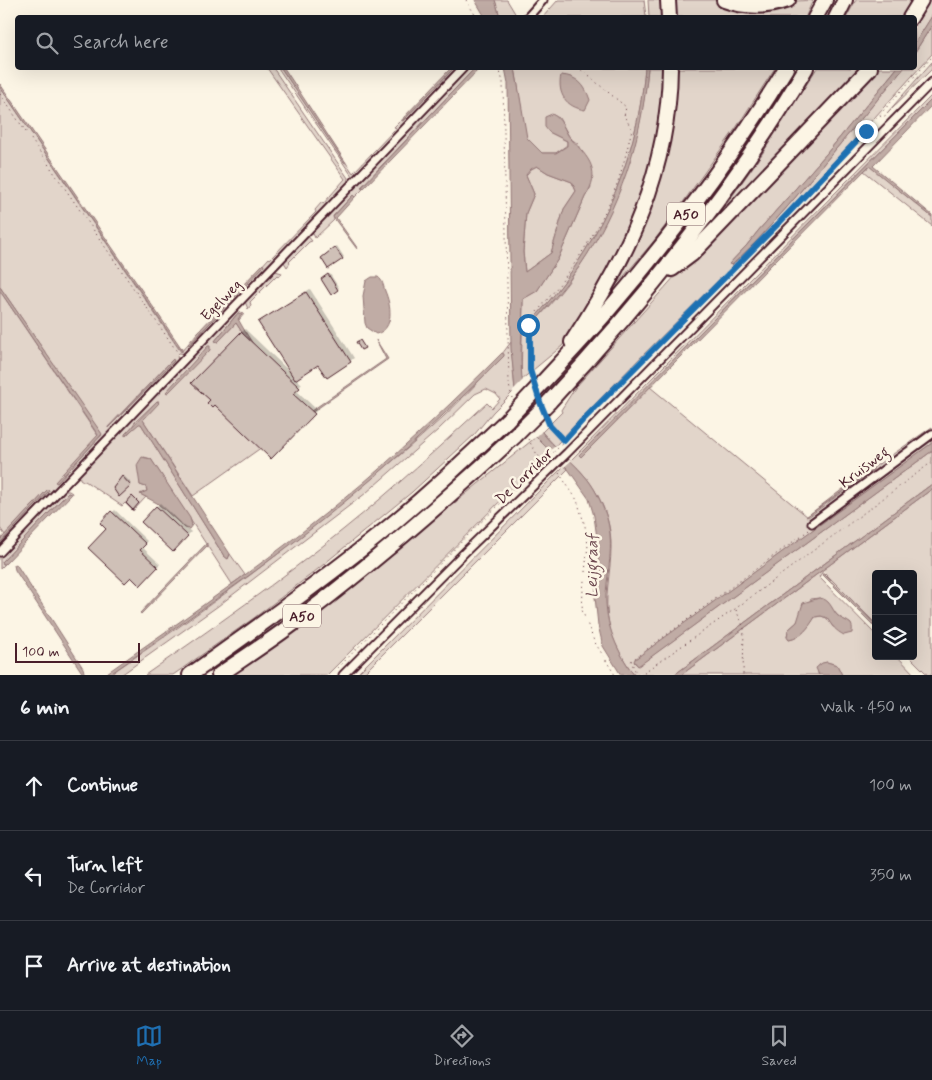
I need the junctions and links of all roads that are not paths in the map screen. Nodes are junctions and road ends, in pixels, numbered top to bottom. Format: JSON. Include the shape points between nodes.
{"nodes":[{"id":1,"x":543,"y":0,"type":"edge"},
{"id":2,"x":668,"y":0,"type":"edge"},
{"id":3,"x":724,"y":0,"type":"edge"},
{"id":4,"x":788,"y":0,"type":"edge"},
{"id":5,"x":826,"y":0,"type":"edge"},
{"id":6,"x":845,"y":0,"type":"edge"},
{"id":7,"x":922,"y":0,"type":"edge"},
{"id":8,"x":530,"y":15,"type":"edge"},
{"id":9,"x":669,"y":15,"type":"edge"},
{"id":10,"x":817,"y":15,"type":"edge"},
{"id":11,"x":838,"y":15,"type":"edge"},
{"id":12,"x":912,"y":15,"type":"edge"},
{"id":13,"x":461,"y":70,"type":"edge"},
{"id":14,"x":670,"y":70,"type":"edge"},
{"id":15,"x":785,"y":70,"type":"edge"},
{"id":16,"x":805,"y":70,"type":"edge"},
{"id":17,"x":868,"y":70,"type":"edge"},
{"id":18,"x":932,"y":82,"type":"edge"},
{"id":19,"x":654,"y":284,"type":"junction"},
{"id":20,"x":541,"y":379,"type":"junction"},
{"id":21,"x":932,"y":434,"type":"edge"},
{"id":22,"x":812,"y":523,"type":"road end"},
{"id":23,"x":0,"y":552,"type":"edge"},
{"id":24,"x":190,"y":675,"type":"edge"},
{"id":25,"x":219,"y":675,"type":"edge"},
{"id":26,"x":343,"y":675,"type":"edge"}],
"edges":[{"from":1,"to":8,"type":"street"},
{"from":2,"to":9,"type":"highway"},
{"from":3,"to":4,"type":"highway","via":[[758,7]]},
{"from":5,"to":10,"type":"highway"},
{"from":6,"to":11,"type":"highway"},
{"from":7,"to":12,"type":"highway"},
{"from":13,"to":23,"type":"street","name":"Egelweg"},
{"from":14,"to":20,"type":"highway","number":"A50","via":[[662,140],[639,221],[601,296]]},
{"from":15,"to":20,"type":"highway","number":"A50","via":[[682,220],[611,308]]},
{"from":16,"to":19,"type":"highway","number":"A50","via":[[738,173]]},
{"from":17,"to":19,"type":"highway","number":"A50","via":[[692,254]]},
{"from":18,"to":26,"type":"street","name":"De Corridor"},
{"from":19,"to":25,"type":"highway","number":"A50","bridge":true,"via":[[549,402],[452,495],[293,623]]},
{"from":20,"to":24,"type":"highway","number":"A50","bridge":true,"via":[[507,420],[374,539]]},
{"from":21,"to":22,"type":"street","name":"Kruisweg"}]}
